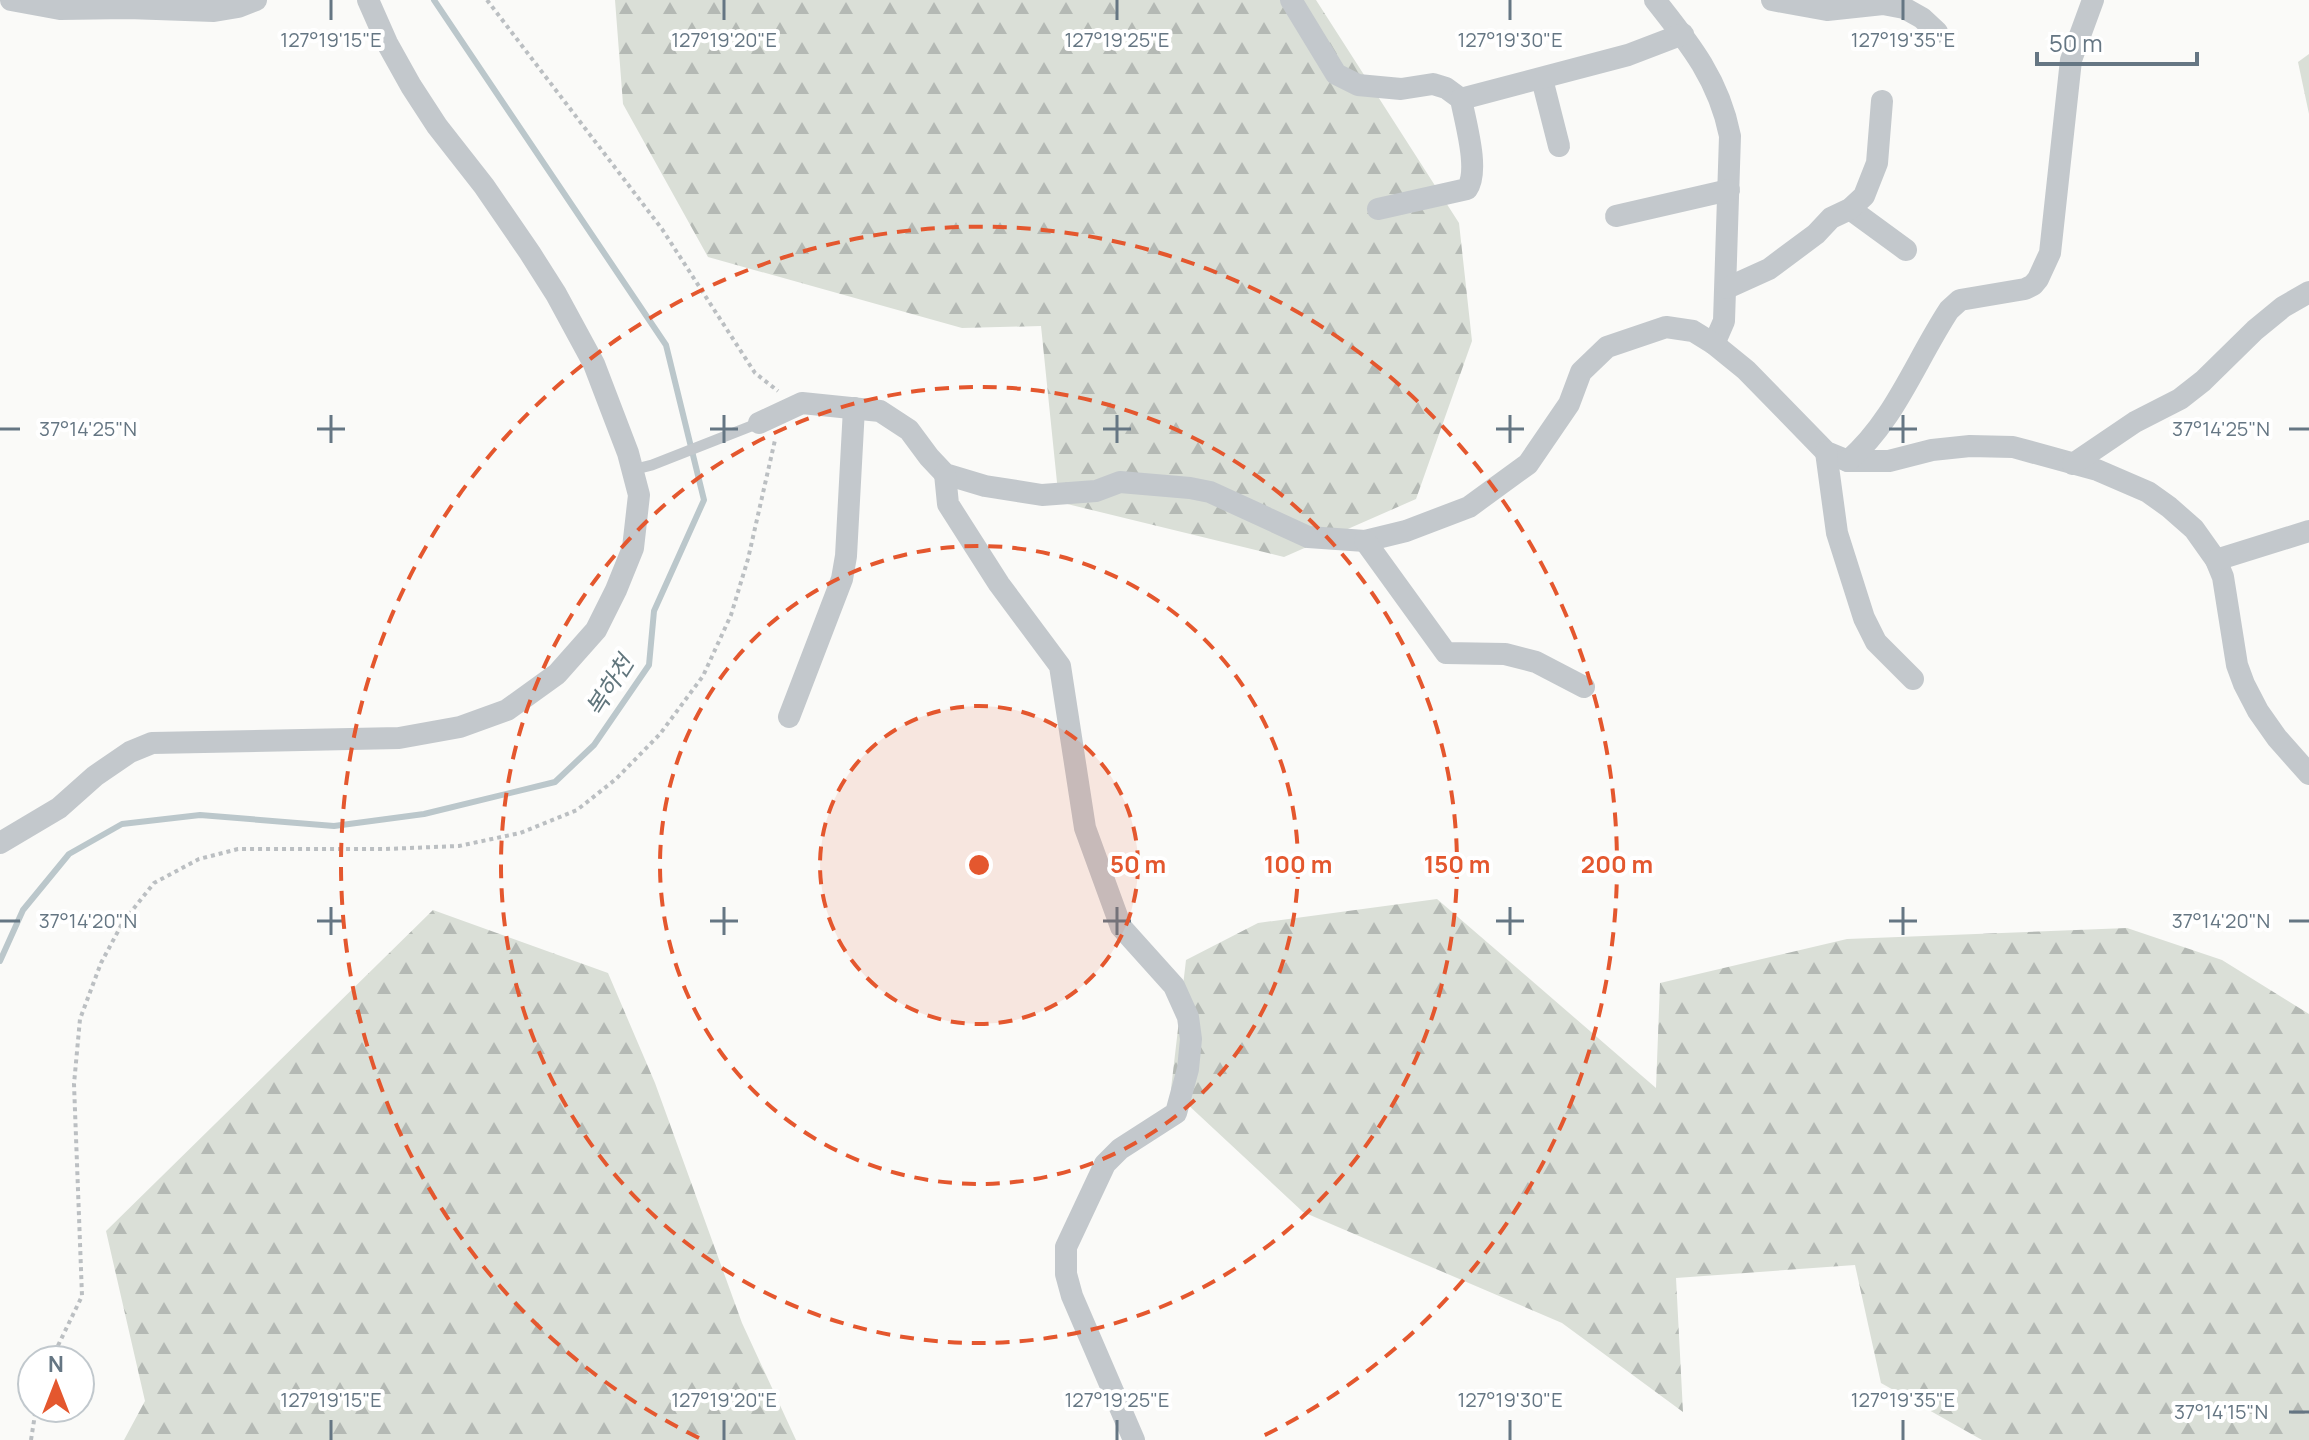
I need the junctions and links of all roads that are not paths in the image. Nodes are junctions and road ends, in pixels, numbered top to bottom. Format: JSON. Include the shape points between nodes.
{"nodes":[{"id":1,"x":11,"y":0,"type":"edge"},
{"id":2,"x":256,"y":0,"type":"edge"},
{"id":3,"x":368,"y":0,"type":"edge"},
{"id":4,"x":1291,"y":0,"type":"edge"},
{"id":5,"x":1655,"y":0,"type":"edge"},
{"id":6,"x":1772,"y":0,"type":"edge"},
{"id":7,"x":2093,"y":0,"type":"edge"},
{"id":8,"x":1937,"y":32,"type":"dead end"},
{"id":9,"x":1683,"y":34,"type":"junction"},
{"id":10,"x":1542,"y":79,"type":"junction"},
{"id":11,"x":1461,"y":99,"type":"junction"},
{"id":12,"x":1882,"y":101,"type":"dead end"},
{"id":13,"x":1559,"y":146,"type":"dead end"},
{"id":14,"x":1729,"y":190,"type":"junction"},
{"id":15,"x":1378,"y":209,"type":"dead end"},
{"id":16,"x":1850,"y":209,"type":"junction"},
{"id":17,"x":1616,"y":216,"type":"dead end"},
{"id":18,"x":1906,"y":250,"type":"dead end"},
{"id":19,"x":1727,"y":288,"type":"junction"},
{"id":20,"x":2309,"y":292,"type":"edge"},
{"id":21,"x":1714,"y":344,"type":"junction"},
{"id":22,"x":854,"y":408,"type":"junction"},
{"id":23,"x":766,"y":420,"type":"joint"},
{"id":24,"x":1826,"y":452,"type":"junction"},
{"id":25,"x":1848,"y":461,"type":"junction"},
{"id":26,"x":2073,"y":464,"type":"junction"},
{"id":27,"x":642,"y":467,"type":"junction"},
{"id":28,"x":945,"y":474,"type":"junction"},
{"id":29,"x":2309,"y":531,"type":"edge"},
{"id":30,"x":1365,"y":541,"type":"junction"},
{"id":31,"x":2216,"y":560,"type":"junction"},
{"id":32,"x":1913,"y":679,"type":"dead end"},
{"id":33,"x":1584,"y":687,"type":"dead end"},
{"id":34,"x":789,"y":717,"type":"dead end"},
{"id":35,"x":2309,"y":774,"type":"edge"},
{"id":36,"x":0,"y":843,"type":"edge"},
{"id":37,"x":1134,"y":1440,"type":"edge"}],
"edges":[{"from":1,"to":2,"type":"street","via":[[60,9],[214,11]]},
{"from":3,"to":27,"type":"street","via":[[411,86],[556,294],[594,364],[628,453]]},
{"from":4,"to":11,"type":"street","via":[[1336,74],[1358,85],[1401,89],[1433,84]]},
{"from":5,"to":9,"type":"street"},
{"from":6,"to":8,"type":"street","via":[[1827,10],[1883,4],[1904,8]]},
{"from":7,"to":25,"type":"street","via":[[2071,60],[2050,253],[2038,279],[2025,289],[1960,300],[1949,310],[1885,422]]},
{"from":9,"to":10,"type":"street"},
{"from":9,"to":14,"type":"street","via":[[1725,108]]},
{"from":10,"to":11,"type":"street"},
{"from":10,"to":13,"type":"street"},
{"from":11,"to":15,"type":"street","via":[[1473,170],[1467,189]]},
{"from":12,"to":16,"type":"street","via":[[1877,163],[1864,196]]},
{"from":14,"to":17,"type":"street"},
{"from":14,"to":19,"type":"street"},
{"from":16,"to":18,"type":"street"},
{"from":16,"to":19,"type":"street","via":[[1831,218],[1769,269]]},
{"from":19,"to":21,"type":"street","via":[[1724,321]]},
{"from":20,"to":26,"type":"street","via":[[2255,330],[2180,399]]},
{"from":21,"to":24,"type":"street"},
{"from":21,"to":30,"type":"street","via":[[1693,331],[1666,327],[1607,347],[1581,372],[1569,404],[1528,464],[1469,507]]},
{"from":22,"to":23,"type":"street","via":[[802,403]]},
{"from":22,"to":28,"type":"street","via":[[880,411],[909,430]]},
{"from":22,"to":34,"type":"street","via":[[842,579]]},
{"from":23,"to":27,"type":"lane"},
{"from":24,"to":25,"type":"street"},
{"from":24,"to":32,"type":"street","via":[[1837,533],[1864,618],[1876,642]]},
{"from":25,"to":26,"type":"street","via":[[1889,461],[1970,446],[2013,447]]},
{"from":26,"to":31,"type":"street","via":[[2148,492],[2194,529]]},
{"from":27,"to":36,"type":"street","via":[[633,548],[596,630],[557,674],[507,710],[460,727],[399,738],[152,743],[130,752],[59,808]]},
{"from":28,"to":30,"type":"street","via":[[1042,495],[1096,491],[1120,482],[1210,492],[1308,537]]},
{"from":28,"to":37,"type":"street","via":[[948,504],[1060,666],[1085,828],[1121,927],[1174,986],[1188,1017],[1188,1069],[1176,1113],[1105,1164],[1066,1247],[1072,1296]]},
{"from":29,"to":31,"type":"street"},
{"from":30,"to":33,"type":"street","via":[[1446,653],[1505,654],[1536,662]]},
{"from":31,"to":35,"type":"street","via":[[2244,684],[2277,738]]}]}
